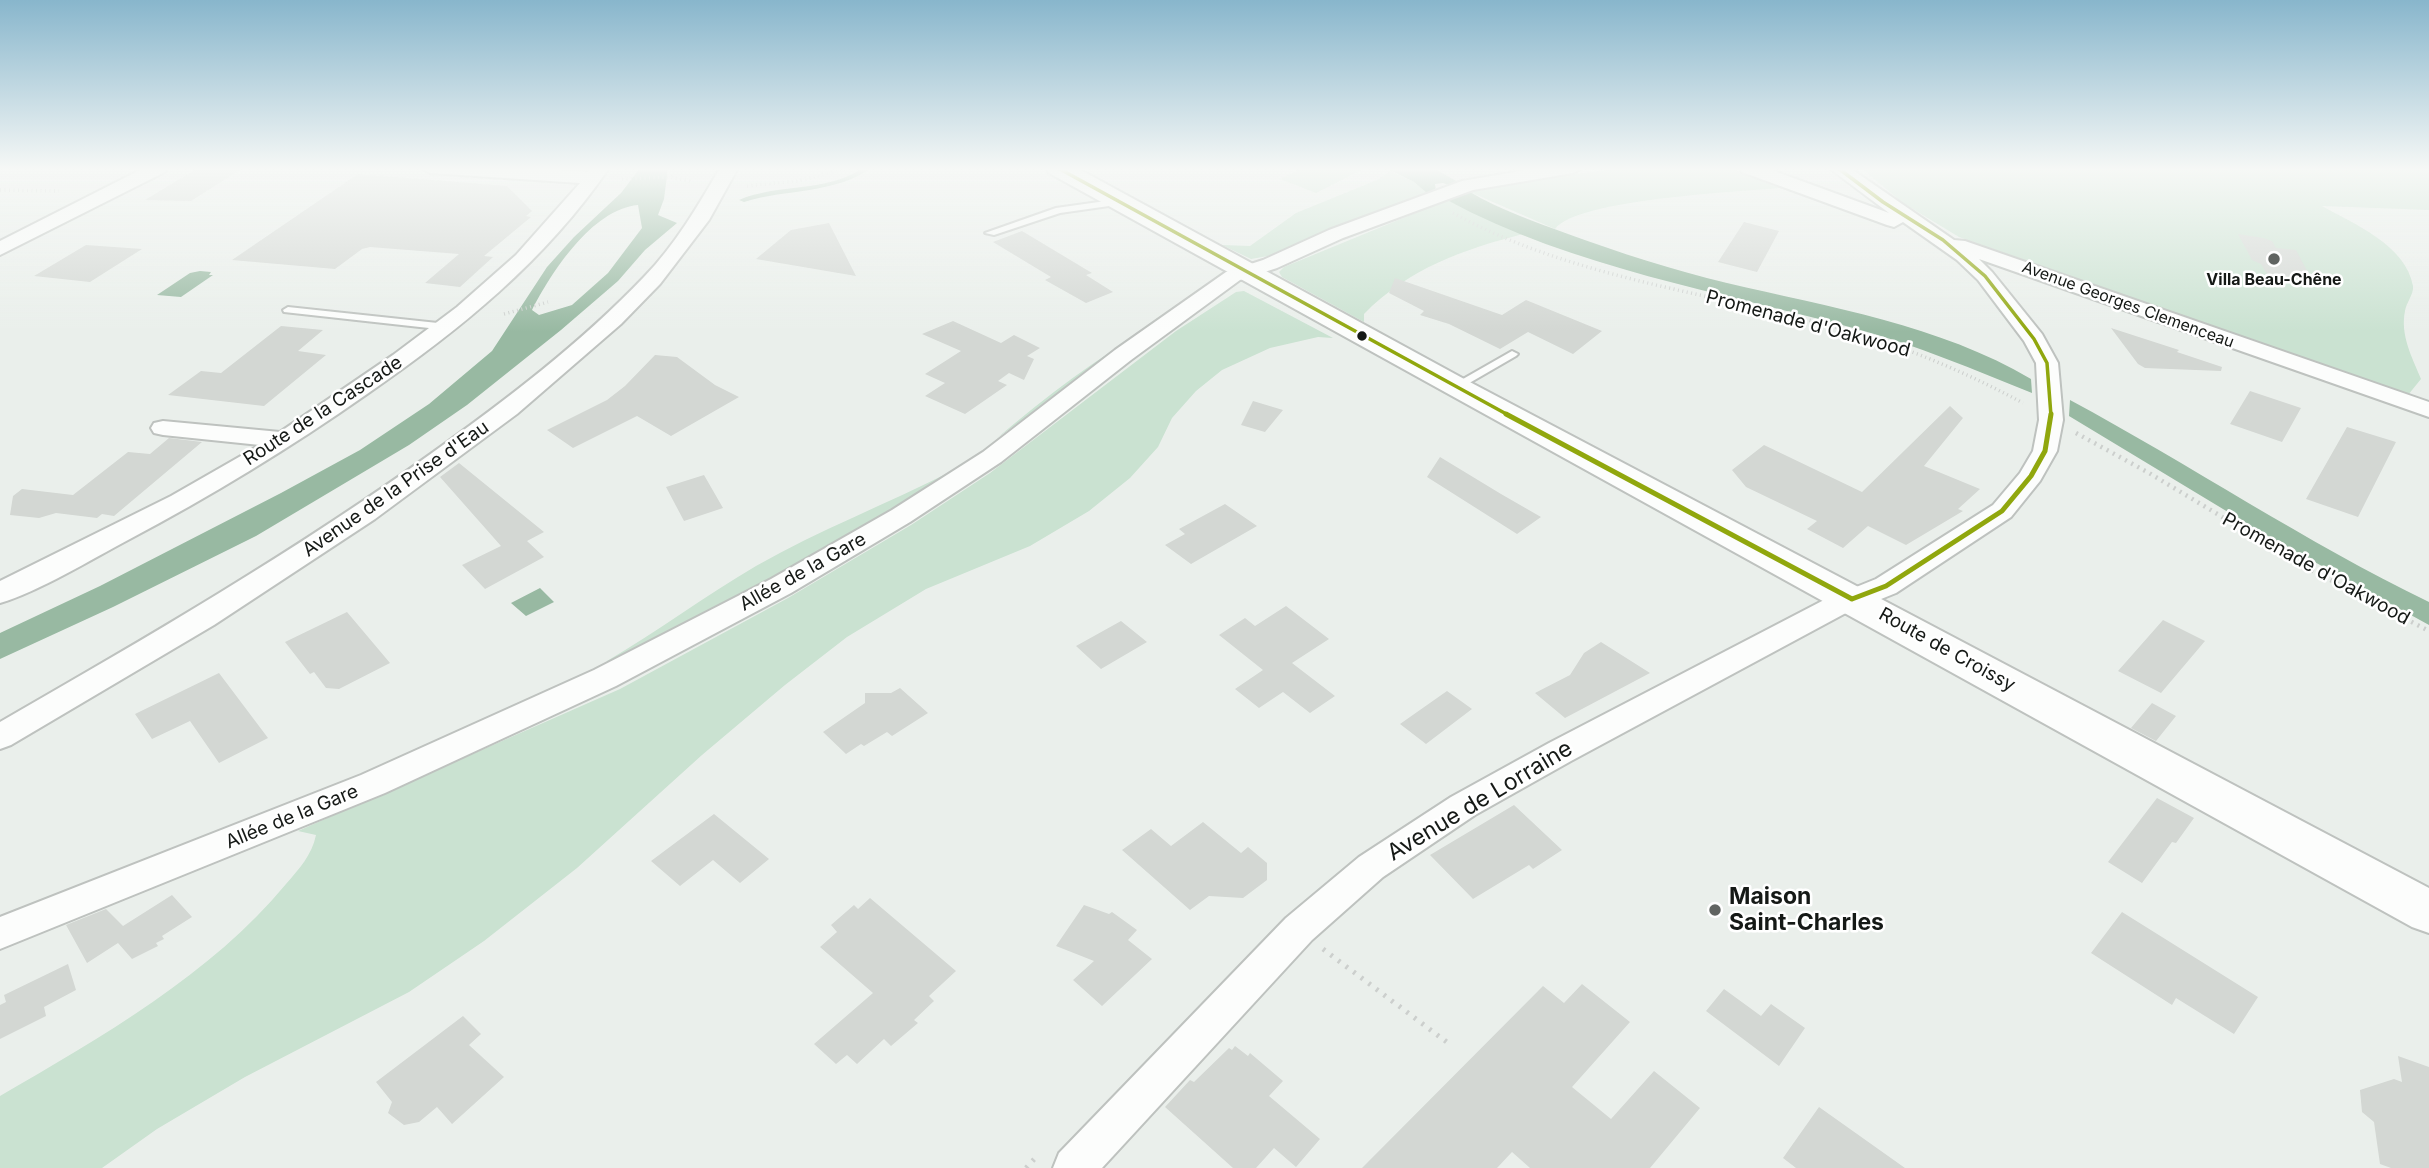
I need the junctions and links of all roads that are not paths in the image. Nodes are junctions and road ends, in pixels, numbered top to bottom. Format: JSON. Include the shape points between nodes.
{"nodes":[{"id":1,"x":52,"y":223,"type":"edge"},
{"id":2,"x":559,"y":223,"type":"edge"},
{"id":3,"x":697,"y":223,"type":"edge"},
{"id":4,"x":1023,"y":223,"type":"edge"},
{"id":5,"x":1158,"y":223,"type":"edge"},
{"id":6,"x":1369,"y":223,"type":"edge"},
{"id":7,"x":1896,"y":223,"type":"edge"},
{"id":8,"x":1916,"y":223,"type":"edge"},
{"id":9,"x":990,"y":233,"type":"dead end"},
{"id":10,"x":1943,"y":240,"type":"junction"},
{"id":11,"x":0,"y":249,"type":"edge"},
{"id":12,"x":1247,"y":271,"type":"junction"},
{"id":13,"x":288,"y":310,"type":"dead end"},
{"id":14,"x":447,"y":327,"type":"junction"},
{"id":15,"x":1512,"y":354,"type":"dead end"},
{"id":16,"x":1455,"y":387,"type":"junction"},
{"id":17,"x":2429,"y":410,"type":"edge"},
{"id":18,"x":163,"y":428,"type":"dead end"},
{"id":19,"x":285,"y":440,"type":"junction"},
{"id":20,"x":0,"y":593,"type":"edge"},
{"id":21,"x":1852,"y":599,"type":"junction"},
{"id":22,"x":0,"y":737,"type":"edge"},
{"id":23,"x":2429,"y":912,"type":"edge"},
{"id":24,"x":0,"y":933,"type":"edge"},
{"id":25,"x":1074,"y":1168,"type":"edge"}],
"edges":[{"from":1,"to":11,"type":"street"},
{"from":2,"to":14,"type":"street","name":"Route de la Cascade","via":[[511,273]]},
{"from":3,"to":22,"type":"street","name":"Avenue de la Prise d'Eau","via":[[653,280],[509,409],[366,513],[204,618]]},
{"from":4,"to":9,"type":"lane"},
{"from":5,"to":12,"type":"main road","name":"Route de Croissy"},
{"from":6,"to":12,"type":"street","name":"Allée de la Gare"},
{"from":7,"to":10,"type":"street","name":"Avenue Georges Clemenceau"},
{"from":8,"to":10,"type":"street"},
{"from":10,"to":17,"type":"street","name":"Avenue Georges Clemenceau"},
{"from":10,"to":21,"type":"street","name":"Avenue de Lorraine","via":[[1985,276],[2047,363],[2051,420],[2045,451],[2002,511],[1886,586]]},
{"from":12,"to":16,"type":"main road","name":"Route de Croissy"},
{"from":12,"to":24,"type":"street","name":"Allée de la Gare","via":[[1223,281],[992,457],[781,586],[605,678],[373,784]]},
{"from":13,"to":14,"type":"lane"},
{"from":14,"to":19,"type":"street","name":"Route de la Cascade"},
{"from":15,"to":16,"type":"lane"},
{"from":16,"to":21,"type":"main road","name":"Route de Croissy"},
{"from":18,"to":19,"type":"street"},
{"from":19,"to":20,"type":"street","name":"Route de la Cascade"},
{"from":21,"to":23,"type":"main road","name":"Route de Croissy"},
{"from":21,"to":25,"type":"street","name":"Avenue de Lorraine","via":[[1475,799],[1371,867],[1299,929]]}]}
